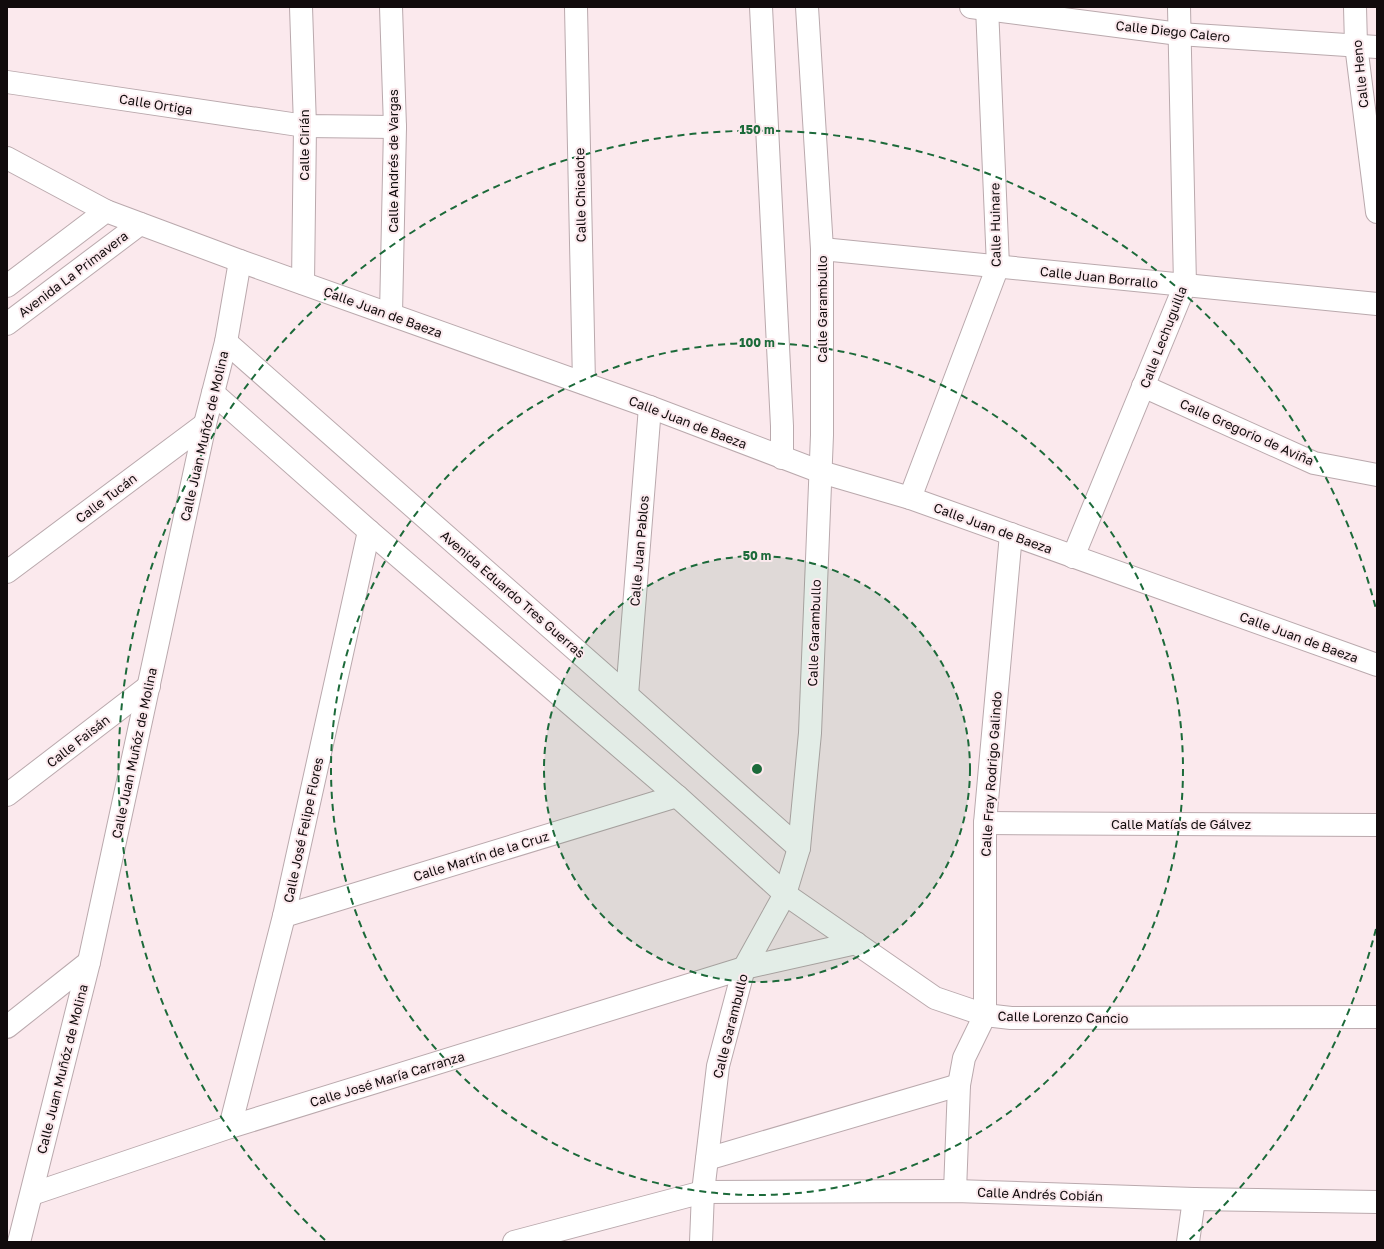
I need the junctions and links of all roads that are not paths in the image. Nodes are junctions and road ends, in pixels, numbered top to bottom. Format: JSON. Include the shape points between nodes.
{"nodes":[{"id":1,"x":301,"y":7,"type":"edge"},
{"id":2,"x":391,"y":7,"type":"edge"},
{"id":3,"x":576,"y":7,"type":"edge"},
{"id":4,"x":761,"y":7,"type":"edge"},
{"id":5,"x":807,"y":7,"type":"edge"},
{"id":6,"x":1179,"y":7,"type":"edge"},
{"id":7,"x":1355,"y":7,"type":"edge"},
{"id":8,"x":982,"y":8,"type":"edge"},
{"id":9,"x":1179,"y":34,"type":"junction"},
{"id":10,"x":1356,"y":45,"type":"junction"},
{"id":11,"x":1377,"y":47,"type":"edge"},
{"id":12,"x":7,"y":82,"type":"edge"},
{"id":13,"x":305,"y":126,"type":"junction"},
{"id":14,"x":395,"y":127,"type":"junction"},
{"id":15,"x":7,"y":158,"type":"edge"},
{"id":16,"x":106,"y":211,"type":"junction"},
{"id":17,"x":1377,"y":212,"type":"edge"},
{"id":18,"x":140,"y":224,"type":"junction"},
{"id":19,"x":822,"y":249,"type":"junction"},
{"id":20,"x":240,"y":261,"type":"junction"},
{"id":21,"x":998,"y":266,"type":"junction"},
{"id":22,"x":303,"y":283,"type":"junction"},
{"id":23,"x":1185,"y":285,"type":"junction"},
{"id":24,"x":7,"y":286,"type":"edge"},
{"id":25,"x":1377,"y":304,"type":"edge"},
{"id":26,"x":391,"y":314,"type":"junction"},
{"id":27,"x":7,"y":324,"type":"edge"},
{"id":28,"x":226,"y":342,"type":"junction"},
{"id":29,"x":584,"y":383,"type":"junction"},
{"id":30,"x":1143,"y":386,"type":"junction"},
{"id":31,"x":213,"y":393,"type":"junction"},
{"id":32,"x":650,"y":406,"type":"junction"},
{"id":33,"x":205,"y":424,"type":"junction"},
{"id":34,"x":782,"y":458,"type":"junction"},
{"id":35,"x":821,"y":472,"type":"junction"},
{"id":36,"x":1377,"y":475,"type":"edge"},
{"id":37,"x":910,"y":498,"type":"junction"},
{"id":38,"x":369,"y":531,"type":"junction"},
{"id":39,"x":1011,"y":534,"type":"junction"},
{"id":40,"x":1073,"y":557,"type":"junction"},
{"id":41,"x":7,"y":572,"type":"edge"},
{"id":42,"x":1377,"y":664,"type":"edge"},
{"id":43,"x":148,"y":686,"type":"junction"},
{"id":44,"x":627,"y":694,"type":"junction"},
{"id":45,"x":7,"y":795,"type":"edge"},
{"id":46,"x":677,"y":796,"type":"junction"},
{"id":47,"x":984,"y":823,"type":"junction"},
{"id":48,"x":1377,"y":825,"type":"edge"},
{"id":49,"x":799,"y":848,"type":"junction"},
{"id":50,"x":785,"y":894,"type":"junction"},
{"id":51,"x":284,"y":916,"type":"junction"},
{"id":52,"x":856,"y":943,"type":"junction"},
{"id":53,"x":89,"y":962,"type":"junction"},
{"id":54,"x":744,"y":968,"type":"junction"},
{"id":55,"x":985,"y":1015,"type":"junction"},
{"id":56,"x":1377,"y":1017,"type":"edge"},
{"id":57,"x":7,"y":1027,"type":"edge"},
{"id":58,"x":958,"y":1085,"type":"junction"},
{"id":59,"x":230,"y":1127,"type":"junction"},
{"id":60,"x":707,"y":1159,"type":"junction"},
{"id":61,"x":956,"y":1191,"type":"junction"},
{"id":62,"x":703,"y":1192,"type":"junction"},
{"id":63,"x":32,"y":1194,"type":"junction"},
{"id":64,"x":1194,"y":1199,"type":"junction"},
{"id":65,"x":1377,"y":1202,"type":"edge"},
{"id":66,"x":19,"y":1242,"type":"edge"},
{"id":67,"x":514,"y":1242,"type":"edge"},
{"id":68,"x":701,"y":1242,"type":"edge"},
{"id":69,"x":1188,"y":1242,"type":"edge"}],
"edges":[{"from":1,"to":13,"type":"street","name":"Calle Cirián"},
{"from":2,"to":14,"type":"street","name":"Calle Andrés de Vargas"},
{"from":3,"to":29,"type":"street","name":"Calle Chicalote"},
{"from":4,"to":34,"type":"street"},
{"from":5,"to":19,"type":"street","name":"Calle Garambullo"},
{"from":6,"to":9,"type":"street","name":"Calle Lechuguilla"},
{"from":7,"to":10,"type":"street","name":"Calle Heno"},
{"from":8,"to":9,"type":"street","name":"Calle Diego Calero"},
{"from":8,"to":21,"type":"street","name":"Calle Huinare"},
{"from":9,"to":10,"type":"street","name":"Calle Diego Calero"},
{"from":9,"to":23,"type":"street","name":"Calle Lechuguilla"},
{"from":10,"to":11,"type":"street","name":"Calle Diego Calero"},
{"from":10,"to":17,"type":"street","name":"Calle Heno"},
{"from":12,"to":13,"type":"street","name":"Calle Ortiga"},
{"from":13,"to":14,"type":"street","name":"Calle Ortiga"},
{"from":13,"to":22,"type":"street","name":"Calle Cirián"},
{"from":14,"to":26,"type":"street","name":"Calle Andrés de Vargas"},
{"from":15,"to":16,"type":"street","name":"Calle Juan de Baeza"},
{"from":16,"to":18,"type":"street","name":"Calle Juan de Baeza"},
{"from":16,"to":24,"type":"street"},
{"from":18,"to":20,"type":"street","name":"Calle Juan de Baeza"},
{"from":18,"to":27,"type":"street","name":"Avenida La Primavera"},
{"from":19,"to":21,"type":"street","name":"Calle Juan Borrallo"},
{"from":19,"to":35,"type":"street","name":"Calle Garambullo"},
{"from":20,"to":22,"type":"street","name":"Calle Juan de Baeza"},
{"from":20,"to":28,"type":"street","name":"Calle Juan Muñóz de Molina"},
{"from":21,"to":23,"type":"street","name":"Calle Juan Borrallo"},
{"from":21,"to":37,"type":"street","name":"Calle Huinare"},
{"from":22,"to":26,"type":"street","name":"Calle Juan de Baeza"},
{"from":23,"to":25,"type":"street","name":"Calle Juan Borrallo"},
{"from":23,"to":30,"type":"street","name":"Calle Lechuguilla"},
{"from":26,"to":29,"type":"street","name":"Calle Juan de Baeza"},
{"from":28,"to":31,"type":"street","name":"Calle Juan Muñóz de Molina"},
{"from":28,"to":44,"type":"street","name":"Avenida Eduardo Tres Guerras"},
{"from":29,"to":32,"type":"street","name":"Calle Juan de Baeza"},
{"from":30,"to":36,"type":"street","name":"Calle Gregorio de Aviña","via":[[1314,463]]},
{"from":30,"to":40,"type":"street","name":"Calle Lechuguilla"},
{"from":31,"to":33,"type":"street","name":"Calle Juan Muñóz de Molina"},
{"from":31,"to":38,"type":"street"},
{"from":32,"to":34,"type":"street","name":"Calle Juan de Baeza"},
{"from":32,"to":44,"type":"street","name":"Calle Juan Pablos"},
{"from":33,"to":41,"type":"street","name":"Calle Tucán"},
{"from":33,"to":43,"type":"street","name":"Calle Juan Muñóz de Molina"},
{"from":34,"to":35,"type":"street","name":"Calle Juan de Baeza"},
{"from":35,"to":37,"type":"street","name":"Calle Juan de Baeza"},
{"from":35,"to":49,"type":"street","name":"Calle Garambullo","via":[[810,733]]},
{"from":37,"to":39,"type":"street","name":"Calle Juan de Baeza"},
{"from":38,"to":46,"type":"street"},
{"from":38,"to":51,"type":"street","name":"Calle José Felipe Flores"},
{"from":39,"to":40,"type":"street","name":"Calle Juan de Baeza"},
{"from":39,"to":47,"type":"street","name":"Calle Fray Rodrigo Galindo"},
{"from":40,"to":42,"type":"street","name":"Calle Juan de Baeza"},
{"from":43,"to":45,"type":"street","name":"Calle Faisán"},
{"from":43,"to":53,"type":"street","name":"Calle Juan Muñóz de Molina"},
{"from":44,"to":49,"type":"street","name":"Avenida Eduardo Tres Guerras"},
{"from":46,"to":50,"type":"street"},
{"from":46,"to":51,"type":"street","name":"Calle Martín de la Cruz"},
{"from":47,"to":48,"type":"street","name":"Calle Matías de Gálvez"},
{"from":47,"to":55,"type":"street","name":"Calle Fray Rodrigo Galindo"},
{"from":49,"to":50,"type":"street","name":"Calle Garambullo"},
{"from":50,"to":52,"type":"street","name":"Calle Lorenzo Cancio"},
{"from":50,"to":54,"type":"street","name":"Calle Garambullo"},
{"from":51,"to":59,"type":"street","name":"Calle José Felipe Flores"},
{"from":52,"to":54,"type":"street","name":"Calle José María Carranza"},
{"from":52,"to":55,"type":"street","name":"Calle Lorenzo Cancio","via":[[935,998]]},
{"from":53,"to":57,"type":"street"},
{"from":53,"to":63,"type":"street","name":"Calle Juan Muñóz de Molina"},
{"from":54,"to":59,"type":"street","name":"Calle José María Carranza"},
{"from":54,"to":60,"type":"street","name":"Calle Garambullo","via":[[718,1066]]},
{"from":55,"to":56,"type":"street","name":"Calle Lorenzo Cancio","via":[[1011,1018]]},
{"from":55,"to":58,"type":"street","via":[[964,1058]]},
{"from":58,"to":60,"type":"street"},
{"from":58,"to":61,"type":"street"},
{"from":59,"to":63,"type":"street","name":"Calle José María Carranza"},
{"from":60,"to":62,"type":"street","name":"Calle Garambullo"},
{"from":61,"to":62,"type":"street","name":"Calle Andrés Cobián"},
{"from":61,"to":64,"type":"street","name":"Calle Andrés Cobián"},
{"from":62,"to":67,"type":"street","name":"Calle Andrés Cobián"},
{"from":62,"to":68,"type":"street","name":"Calle Garambullo"},
{"from":63,"to":66,"type":"street","name":"Calle Juan Muñóz de Molina"},
{"from":64,"to":65,"type":"street","name":"Calle Andrés Cobián"},
{"from":64,"to":69,"type":"street"}]}
